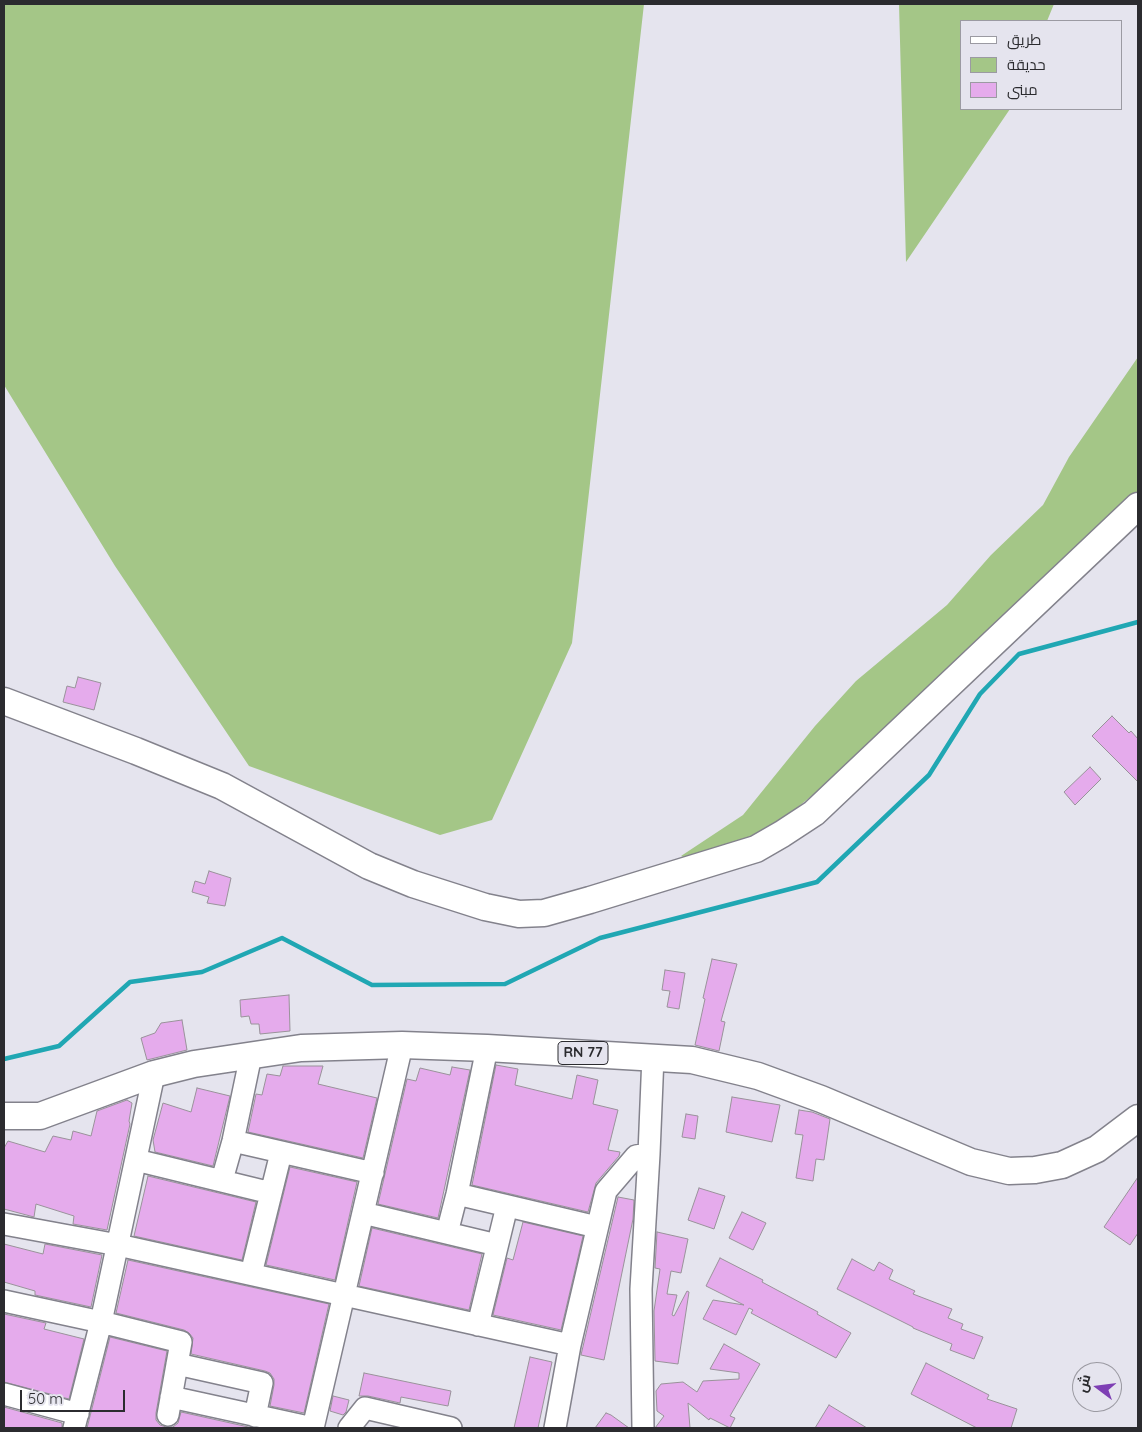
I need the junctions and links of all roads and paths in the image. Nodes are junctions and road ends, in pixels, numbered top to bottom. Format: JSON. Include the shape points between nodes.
{"nodes":[{"id":1,"x":1138,"y":506,"type":"edge"},
{"id":2,"x":4,"y":701,"type":"edge"},
{"id":3,"x":402,"y":1045,"type":"junction"},
{"id":4,"x":488,"y":1048,"type":"junction"},
{"id":5,"x":251,"y":1055,"type":"junction"},
{"id":6,"x":653,"y":1056,"type":"junction"},
{"id":7,"x":154,"y":1074,"type":"junction"},
{"id":8,"x":4,"y":1116,"type":"edge"},
{"id":9,"x":1138,"y":1118,"type":"edge"},
{"id":10,"x":233,"y":1141,"type":"junction"},
{"id":11,"x":281,"y":1153,"type":"junction"},
{"id":12,"x":650,"y":1154,"type":"junction"},
{"id":13,"x":136,"y":1160,"type":"junction"},
{"id":14,"x":373,"y":1173,"type":"junction"},
{"id":15,"x":222,"y":1180,"type":"junction"},
{"id":16,"x":271,"y":1193,"type":"junction"},
{"id":17,"x":457,"y":1194,"type":"junction"},
{"id":18,"x":507,"y":1206,"type":"junction"},
{"id":19,"x":363,"y":1213,"type":"junction"},
{"id":20,"x":4,"y":1224,"type":"edge"},
{"id":21,"x":597,"y":1228,"type":"junction"},
{"id":22,"x":447,"y":1233,"type":"junction"},
{"id":23,"x":118,"y":1245,"type":"junction"},
{"id":24,"x":497,"y":1245,"type":"junction"},
{"id":25,"x":251,"y":1274,"type":"junction"},
{"id":26,"x":344,"y":1295,"type":"junction"},
{"id":27,"x":4,"y":1301,"type":"edge"},
{"id":28,"x":101,"y":1322,"type":"junction"},
{"id":29,"x":478,"y":1325,"type":"junction"},
{"id":30,"x":570,"y":1345,"type":"junction"},
{"id":31,"x":177,"y":1364,"type":"junction"},
{"id":32,"x":4,"y":1394,"type":"edge"},
{"id":33,"x":254,"y":1416,"type":"junction"},
{"id":34,"x":76,"y":1421,"type":"edge"},
{"id":35,"x":313,"y":1428,"type":"edge"},
{"id":36,"x":349,"y":1428,"type":"edge"},
{"id":37,"x":450,"y":1428,"type":"edge"},
{"id":38,"x":555,"y":1428,"type":"edge"},
{"id":39,"x":643,"y":1428,"type":"edge"}],
"edges":[{"from":1,"to":2,"type":"main road","via":[[814,813],[756,848],[544,913],[519,914],[485,907],[413,884],[369,866],[222,786]]},
{"from":3,"to":4,"type":"main road","number":"RN 77"},
{"from":3,"to":5,"type":"main road","number":"RN 77","via":[[301,1048]]},
{"from":3,"to":14,"type":"street"},
{"from":4,"to":6,"type":"main road","number":"RN 77"},
{"from":4,"to":17,"type":"street"},
{"from":5,"to":7,"type":"main road","number":"RN 77"},
{"from":5,"to":10,"type":"street"},
{"from":6,"to":9,"type":"main road","number":"RN 77","via":[[692,1060],[758,1076],[821,1098],[971,1162],[1009,1171],[1062,1165],[1097,1149]]},
{"from":6,"to":12,"type":"street"},
{"from":7,"to":8,"type":"main road","number":"RN 77","via":[[40,1116]]},
{"from":7,"to":13,"type":"street"},
{"from":10,"to":11,"type":"street"},
{"from":10,"to":15,"type":"street"},
{"from":11,"to":14,"type":"street"},
{"from":11,"to":16,"type":"street"},
{"from":12,"to":21,"type":"street","via":[[636,1156],[606,1192]]},
{"from":12,"to":39,"type":"street","via":[[641,1289]]},
{"from":13,"to":15,"type":"street"},
{"from":13,"to":23,"type":"street"},
{"from":14,"to":19,"type":"street"},
{"from":15,"to":16,"type":"street"},
{"from":16,"to":25,"type":"street"},
{"from":17,"to":18,"type":"street"},
{"from":17,"to":22,"type":"street"},
{"from":18,"to":21,"type":"street"},
{"from":18,"to":24,"type":"street"},
{"from":19,"to":22,"type":"street"},
{"from":19,"to":26,"type":"street"},
{"from":20,"to":23,"type":"street"},
{"from":21,"to":30,"type":"street"},
{"from":22,"to":24,"type":"street"},
{"from":23,"to":25,"type":"street"},
{"from":23,"to":28,"type":"street"},
{"from":24,"to":29,"type":"street"},
{"from":25,"to":26,"type":"street"},
{"from":26,"to":29,"type":"street"},
{"from":26,"to":35,"type":"street"},
{"from":27,"to":28,"type":"street"},
{"from":28,"to":31,"type":"street","via":[[181,1342]]},
{"from":28,"to":34,"type":"street"},
{"from":29,"to":30,"type":"street"},
{"from":30,"to":38,"type":"street"},
{"from":31,"to":33,"type":"street","via":[[262,1383]]},
{"from":31,"to":33,"type":"street","via":[[170,1406]]},
{"from":32,"to":34,"type":"street"},
{"from":33,"to":35,"type":"street"},
{"from":36,"to":37,"type":"street","via":[[365,1408]]}]}
